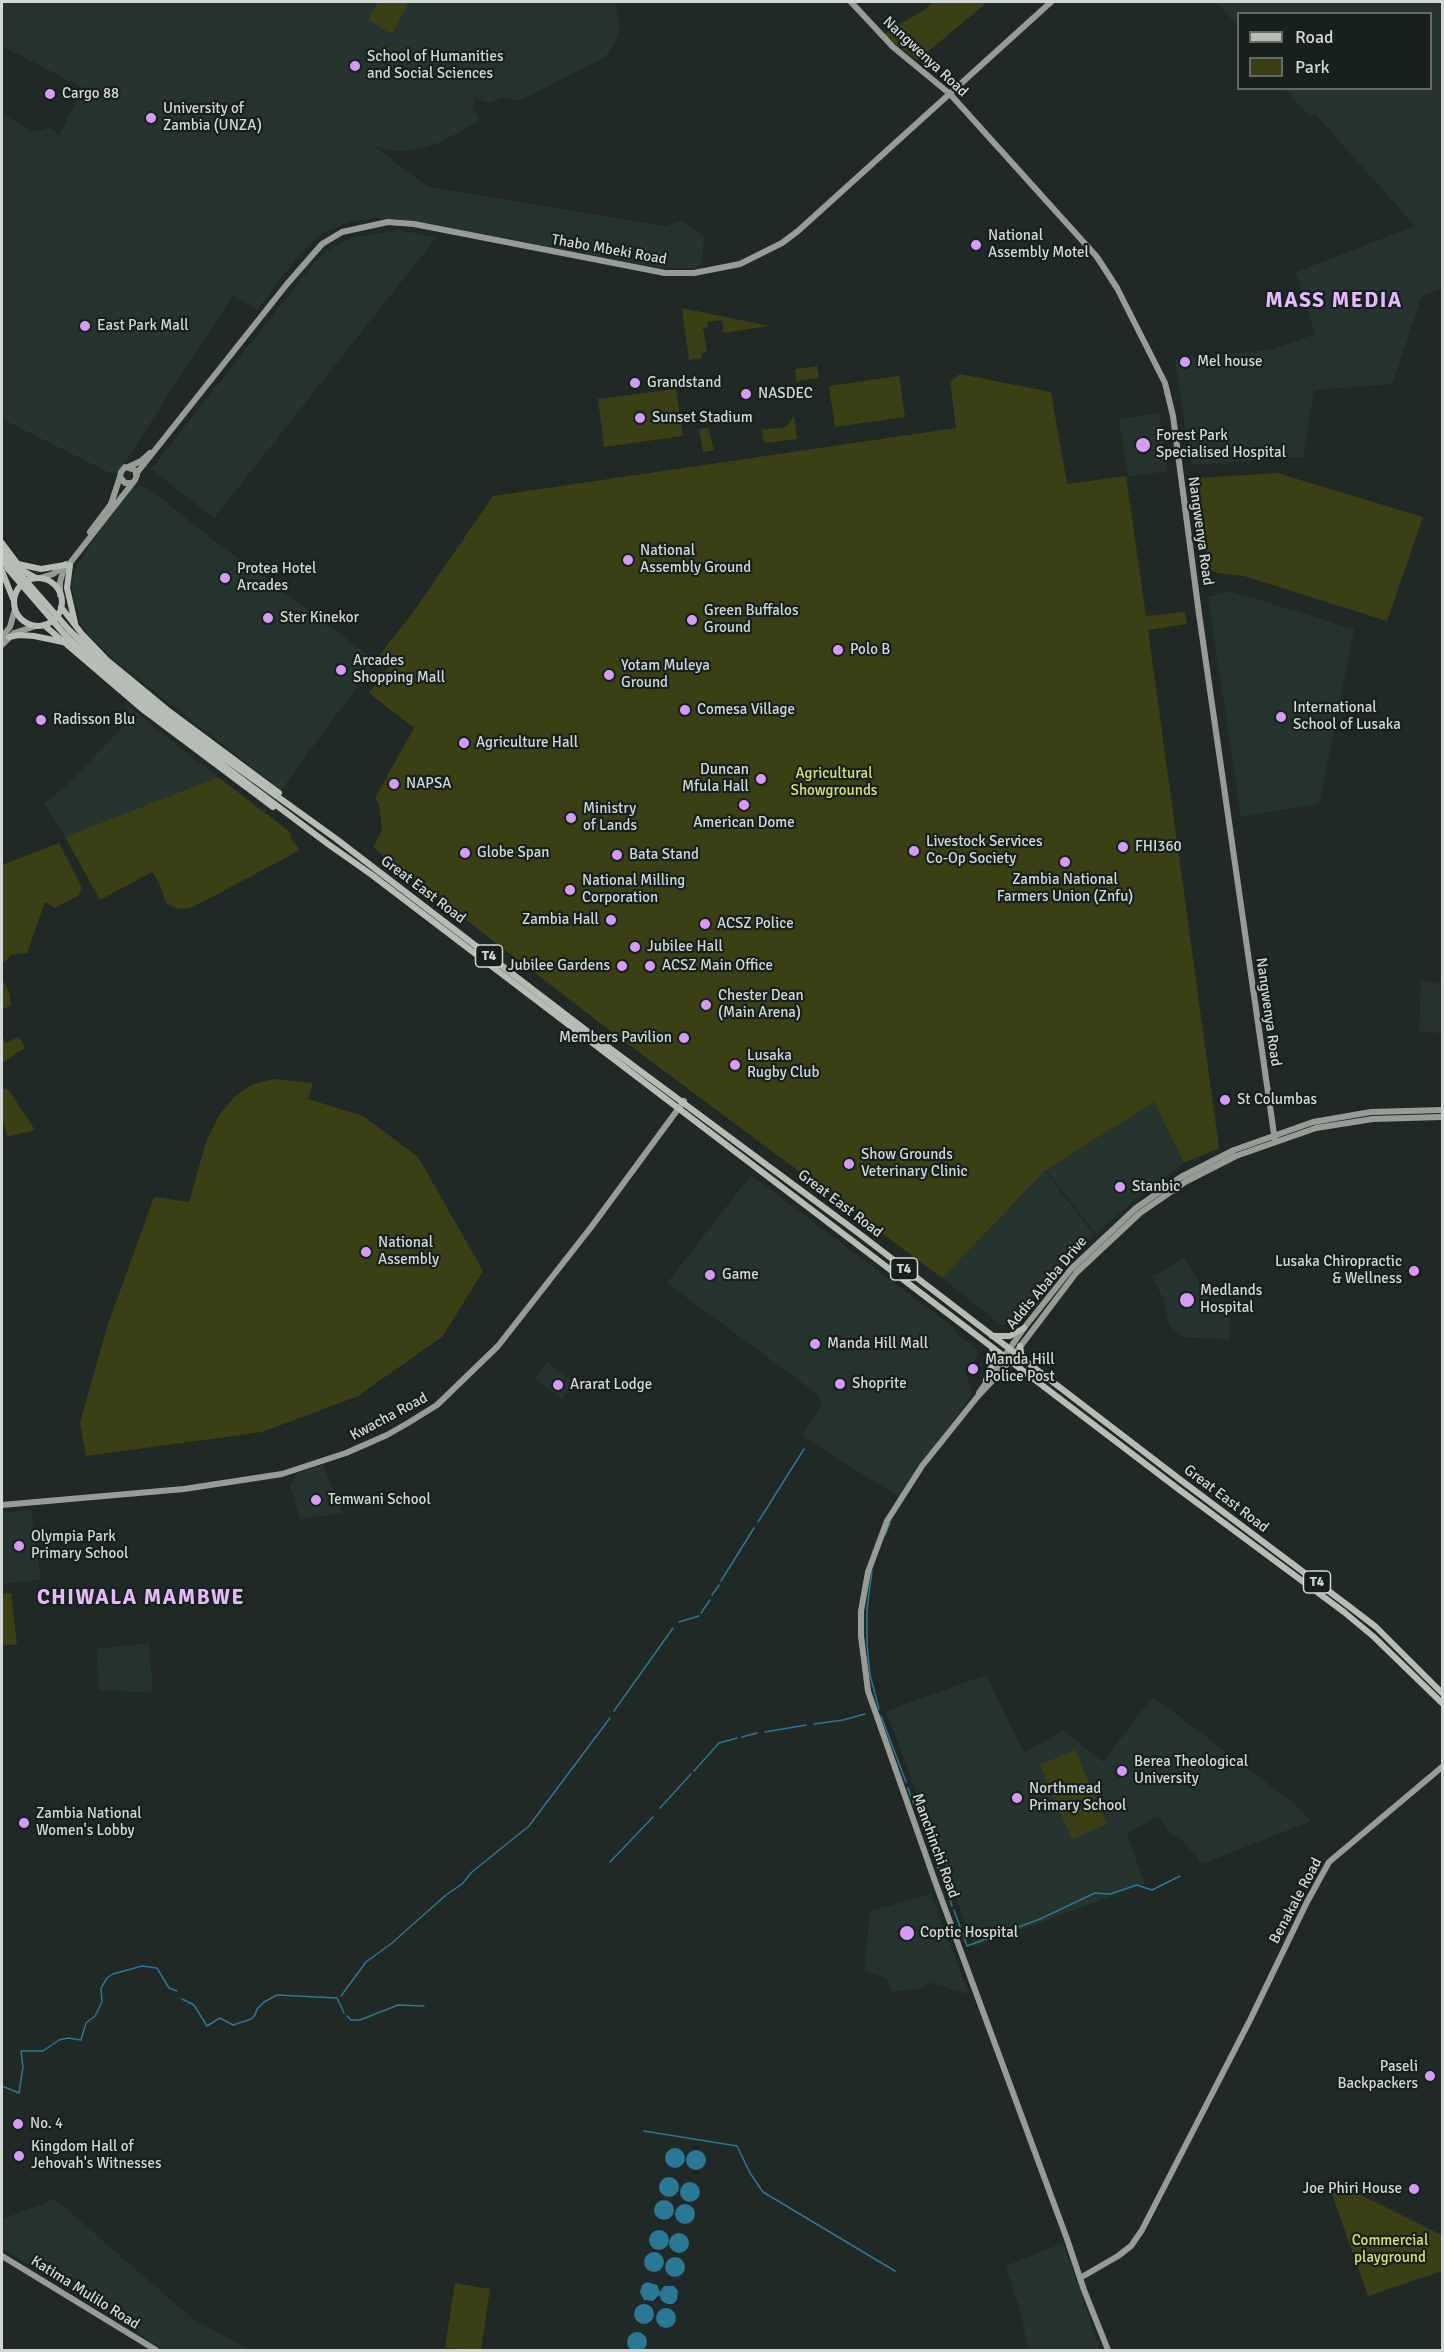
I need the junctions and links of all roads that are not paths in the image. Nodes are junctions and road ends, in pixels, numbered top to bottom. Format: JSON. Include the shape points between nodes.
{"nodes":[{"id":1,"x":851,"y":2,"type":"edge"},
{"id":2,"x":1051,"y":2,"type":"edge"},
{"id":3,"x":950,"y":94,"type":"junction"},
{"id":4,"x":166,"y":439,"type":"junction"},
{"id":5,"x":128,"y":467,"type":"junction"},
{"id":6,"x":136,"y":474,"type":"junction"},
{"id":7,"x":120,"y":477,"type":"junction"},
{"id":8,"x":131,"y":483,"type":"junction"},
{"id":9,"x":2,"y":543,"type":"edge"},
{"id":10,"x":2,"y":551,"type":"edge"},
{"id":11,"x":2,"y":560,"type":"edge"},
{"id":12,"x":67,"y":565,"type":"junction"},
{"id":13,"x":10,"y":568,"type":"edge"},
{"id":14,"x":39,"y":578,"type":"junction"},
{"id":15,"x":60,"y":595,"type":"junction"},
{"id":16,"x":14,"y":606,"type":"junction"},
{"id":17,"x":61,"y":607,"type":"junction"},
{"id":18,"x":44,"y":625,"type":"junction"},
{"id":19,"x":36,"y":626,"type":"junction"},
{"id":20,"x":69,"y":634,"type":"junction"},
{"id":21,"x":2,"y":637,"type":"edge"},
{"id":22,"x":9,"y":637,"type":"junction"},
{"id":23,"x":2,"y":645,"type":"edge"},
{"id":24,"x":684,"y":1101,"type":"junction"},
{"id":25,"x":679,"y":1108,"type":"junction"},
{"id":26,"x":1443,"y":1110,"type":"edge"},
{"id":27,"x":1443,"y":1117,"type":"edge"},
{"id":28,"x":1272,"y":1122,"type":"junction"},
{"id":29,"x":1286,"y":1130,"type":"junction"},
{"id":30,"x":1275,"y":1138,"type":"junction"},
{"id":31,"x":1024,"y":1328,"type":"junction"},
{"id":32,"x":992,"y":1336,"type":"junction"},
{"id":33,"x":1020,"y":1346,"type":"junction"},
{"id":34,"x":992,"y":1347,"type":"junction"},
{"id":35,"x":1012,"y":1351,"type":"junction"},
{"id":36,"x":1004,"y":1356,"type":"junction"},
{"id":37,"x":1022,"y":1359,"type":"junction"},
{"id":38,"x":1010,"y":1360,"type":"junction"},
{"id":39,"x":986,"y":1380,"type":"junction"},
{"id":40,"x":978,"y":1396,"type":"junction"},
{"id":41,"x":2,"y":1505,"type":"edge"},
{"id":42,"x":1443,"y":1693,"type":"edge"},
{"id":43,"x":1443,"y":1703,"type":"edge"},
{"id":44,"x":1443,"y":1767,"type":"edge"},
{"id":45,"x":2,"y":2256,"type":"edge"},
{"id":46,"x":1080,"y":2278,"type":"junction"},
{"id":47,"x":156,"y":2350,"type":"edge"},
{"id":48,"x":1108,"y":2350,"type":"edge"}],
"edges":[{"from":1,"to":3,"type":"main road","name":"Nangwenya Road","via":[[893,47]]},
{"from":2,"to":3,"type":"main road","name":"Thabo Mbeki Road"},
{"from":3,"to":4,"type":"main road","name":"Thabo Mbeki Road","via":[[798,231],[762,254],[728,267],[664,273],[396,222],[342,232],[322,244],[294,276]]},
{"from":3,"to":28,"type":"main road","name":"Nangwenya Road","via":[[1097,257],[1118,288],[1165,383],[1173,416]]},
{"from":4,"to":5,"type":"main road","name":"Thabo Mbeki Road"},
{"from":4,"to":6,"type":"main road","name":"Thabo Mbeki Road"},
{"from":5,"to":6,"type":"main road"},
{"from":5,"to":7,"type":"main road","name":"Thabo Mbeki Road","via":[[122,469]]},
{"from":6,"to":8,"type":"main road","name":"Thabo Mbeki Road"},
{"from":7,"to":8,"type":"main road"},
{"from":7,"to":12,"type":"main road","name":"Thabo Mbeki Road","via":[[111,504]]},
{"from":8,"to":12,"type":"main road","name":"Thabo Mbeki Road"},
{"from":9,"to":13,"type":"main road","name":"Great East Road","number":"T4"},
{"from":10,"to":13,"type":"main road","name":"Great East Road","number":"T4"},
{"from":11,"to":13,"type":"main road","name":"Great East Road","number":"T4"},
{"from":12,"to":13,"type":"main road"},
{"from":12,"to":14,"type":"main road","name":"Thabo Mbeki Road"},
{"from":12,"to":15,"type":"main road","name":"Thabo Mbeki Road","via":[[61,577]]},
{"from":12,"to":20,"type":"main road"},
{"from":13,"to":14,"type":"main road","name":"Great East Road","number":"T4"},
{"from":13,"to":16,"type":"main road","name":"Great East Road","number":"T4"},
{"from":13,"to":20,"type":"main road","name":"Great East Road","number":"T4","bridge":true},
{"from":14,"to":15,"type":"main road","via":[[53,584]]},
{"from":14,"to":16,"type":"main road","via":[[22,584],[15,594]]},
{"from":15,"to":17,"type":"main road"},
{"from":16,"to":19,"type":"main road","via":[[21,620]]},
{"from":16,"to":21,"type":"main road","via":[[10,627]]},
{"from":17,"to":18,"type":"main road","via":[[55,618]]},
{"from":17,"to":20,"type":"main road","name":"Great East Road","number":"T4"},
{"from":18,"to":19,"type":"main road"},
{"from":18,"to":20,"type":"main road","name":"Great East Road","number":"T4"},
{"from":19,"to":22,"type":"main road"},
{"from":20,"to":22,"type":"main road"},
{"from":20,"to":24,"type":"main road","name":"Great East Road","number":"T4","via":[[164,713]]},
{"from":20,"to":25,"type":"main road","name":"Great East Road","number":"T4","via":[[108,674],[160,717]]},
{"from":22,"to":23,"type":"main road"},
{"from":24,"to":25,"type":"main road","name":"Kwacha Road"},
{"from":24,"to":32,"type":"main road","name":"Great East Road","number":"T4"},
{"from":25,"to":34,"type":"main road","name":"Great East Road","number":"T4"},
{"from":25,"to":41,"type":"main road","name":"Kwacha Road","via":[[498,1346],[437,1405],[394,1431],[346,1453],[282,1474],[184,1489]]},
{"from":26,"to":29,"type":"main road","name":"Addis Ababa Drive","via":[[1355,1114]]},
{"from":27,"to":30,"type":"main road","name":"Addis Ababa Drive","via":[[1357,1120]]},
{"from":28,"to":29,"type":"main road"},
{"from":28,"to":30,"type":"main road","name":"Nangwenya Road"},
{"from":29,"to":30,"type":"main road","name":"Addis Ababa Drive"},
{"from":30,"to":31,"type":"main road","name":"Addis Ababa Drive","via":[[1195,1168],[1136,1208],[1071,1269]]},
{"from":30,"to":33,"type":"main road","name":"Addis Ababa Drive","via":[[1198,1175],[1140,1212],[1076,1273]]},
{"from":31,"to":32,"type":"main road","via":[[1010,1335]]},
{"from":31,"to":35,"type":"main road","name":"Addis Ababa Drive"},
{"from":32,"to":35,"type":"main road","name":"Great East Road","number":"T4"},
{"from":33,"to":35,"type":"main road","name":"Addis Ababa Drive"},
{"from":33,"to":37,"type":"main road"},
{"from":34,"to":36,"type":"main road","name":"Great East Road","number":"T4"},
{"from":34,"to":39,"type":"main road","via":[[993,1363]]},
{"from":35,"to":36,"type":"main road","name":"Addis Ababa Drive"},
{"from":35,"to":37,"type":"main road","name":"Great East Road","number":"T4"},
{"from":35,"to":38,"type":"main road","name":"Addis Ababa Drive"},
{"from":36,"to":38,"type":"main road","name":"Great East Road","number":"T4"},
{"from":36,"to":39,"type":"main road","name":"Manchinchi Road"},
{"from":37,"to":42,"type":"main road","name":"Great East Road","number":"T4","via":[[1350,1607]]},
{"from":38,"to":40,"type":"main road","name":"Manchinchi Road"},
{"from":38,"to":43,"type":"main road","name":"Great East Road","number":"T4","via":[[1344,1612]]},
{"from":39,"to":40,"type":"main road","name":"Manchinchi Road"},
{"from":40,"to":46,"type":"main road","name":"Manchinchi Road","via":[[900,1497],[879,1539],[863,1598],[862,1656],[873,1708]]},
{"from":44,"to":46,"type":"main road","name":"Benakale Road","via":[[1329,1862],[1142,2230],[1131,2246]]},
{"from":45,"to":47,"type":"main road","name":"Katima Mulilo Road"},
{"from":46,"to":48,"type":"main road","name":"Manchinchi Road"}]}
